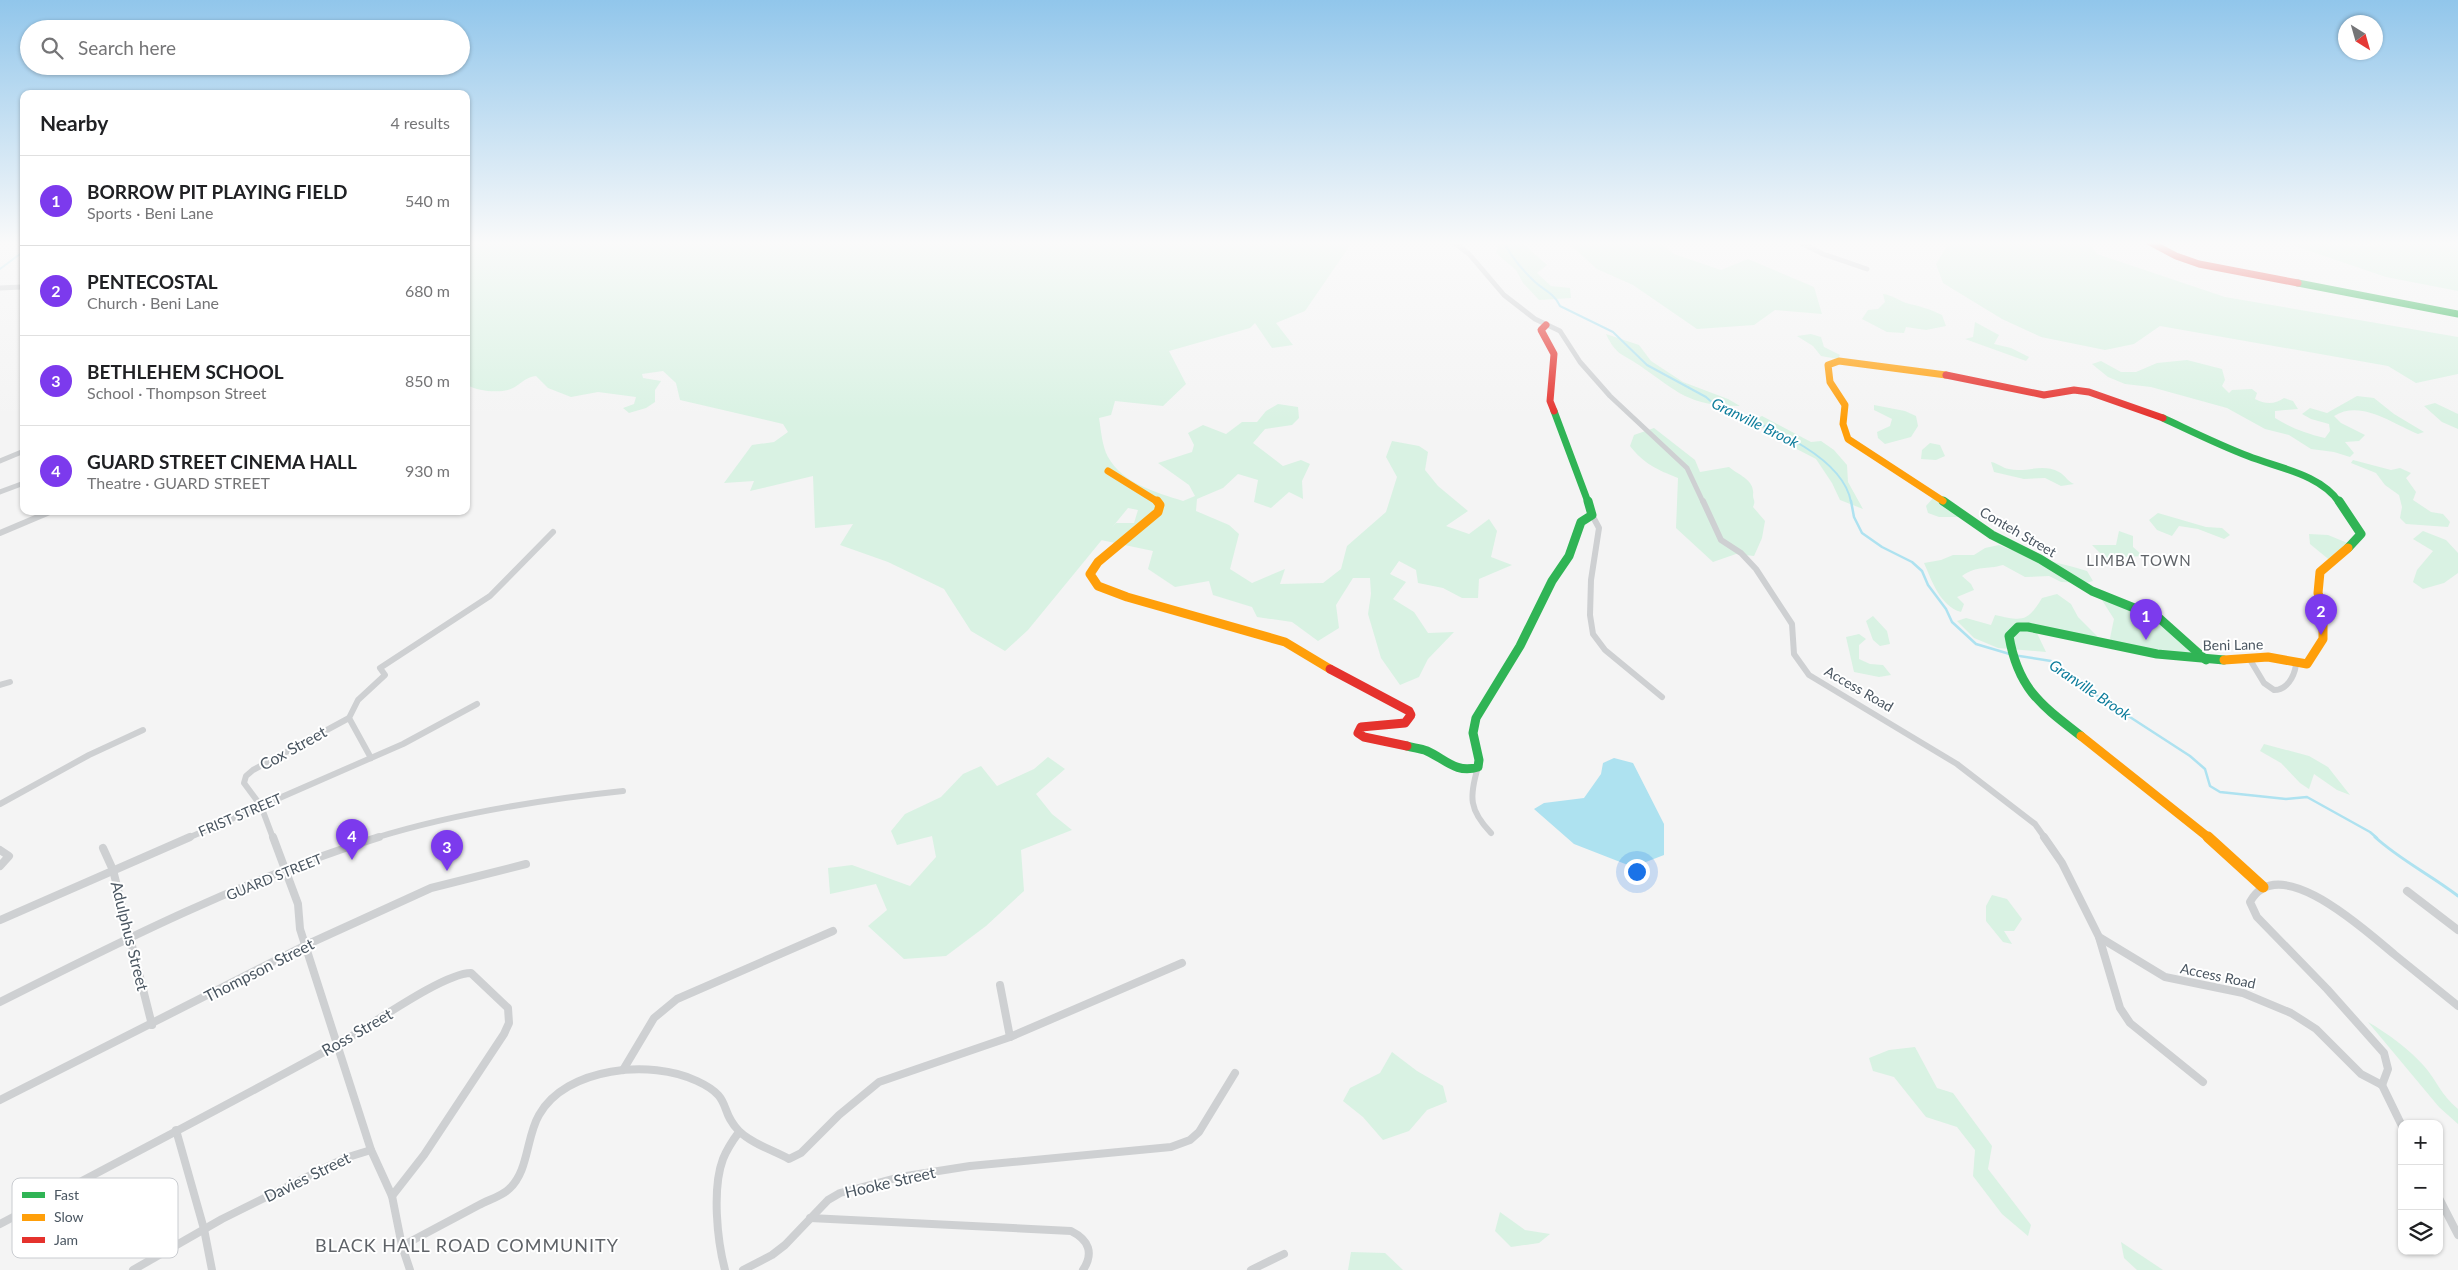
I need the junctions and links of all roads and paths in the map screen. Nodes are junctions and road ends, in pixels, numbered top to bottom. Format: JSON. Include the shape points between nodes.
{"nodes":[{"id":1,"x":1511,"y":300,"type":"edge"},
{"id":2,"x":2387,"y":300,"type":"edge"},
{"id":3,"x":2458,"y":314,"type":"edge"},
{"id":4,"x":1546,"y":325,"type":"junction"},
{"id":5,"x":20,"y":453,"type":"edge"},
{"id":6,"x":0,"y":461,"type":"edge"},
{"id":7,"x":1108,"y":471,"type":"dead end"},
{"id":8,"x":20,"y":484,"type":"edge"},
{"id":9,"x":0,"y":492,"type":"edge"},
{"id":10,"x":43,"y":515,"type":"edge"},
{"id":11,"x":1592,"y":515,"type":"junction"},
{"id":12,"x":553,"y":532,"type":"dead end"},
{"id":13,"x":0,"y":533,"type":"edge"},
{"id":14,"x":2249,"y":658,"type":"junction"},
{"id":15,"x":2206,"y":660,"type":"junction"},
{"id":16,"x":2296,"y":665,"type":"junction"},
{"id":17,"x":10,"y":682,"type":"dead end"},
{"id":18,"x":0,"y":685,"type":"edge"},
{"id":19,"x":1662,"y":697,"type":"dead end"},
{"id":20,"x":477,"y":704,"type":"dead end"},
{"id":21,"x":349,"y":718,"type":"junction"},
{"id":22,"x":143,"y":730,"type":"dead end"},
{"id":23,"x":371,"y":758,"type":"junction"},
{"id":24,"x":1478,"y":767,"type":"junction"},
{"id":25,"x":622,"y":791,"type":"dead end"},
{"id":26,"x":0,"y":804,"type":"edge"},
{"id":27,"x":261,"y":806,"type":"junction"},
{"id":28,"x":1491,"y":832,"type":"dead end"},
{"id":29,"x":103,"y":848,"type":"dead end"},
{"id":30,"x":0,"y":850,"type":"edge"},
{"id":31,"x":526,"y":864,"type":"dead end"},
{"id":32,"x":0,"y":866,"type":"edge"},
{"id":33,"x":285,"y":869,"type":"junction"},
{"id":34,"x":113,"y":870,"type":"junction"},
{"id":35,"x":2263,"y":887,"type":"junction"},
{"id":36,"x":2407,"y":891,"type":"dead end"},
{"id":37,"x":0,"y":920,"type":"edge"},
{"id":38,"x":2458,"y":930,"type":"edge"},
{"id":39,"x":833,"y":931,"type":"dead end"},
{"id":40,"x":130,"y":937,"type":"junction"},
{"id":41,"x":2099,"y":937,"type":"junction"},
{"id":42,"x":306,"y":945,"type":"junction"},
{"id":43,"x":1182,"y":964,"type":"dead end"},
{"id":44,"x":1000,"y":985,"type":"dead end"},
{"id":45,"x":0,"y":1002,"type":"edge"},
{"id":46,"x":2458,"y":1006,"type":"edge"},
{"id":47,"x":152,"y":1025,"type":"junction"},
{"id":48,"x":1010,"y":1037,"type":"junction"},
{"id":49,"x":337,"y":1045,"type":"junction"},
{"id":50,"x":623,"y":1070,"type":"junction"},
{"id":51,"x":1235,"y":1073,"type":"dead end"},
{"id":52,"x":2203,"y":1082,"type":"dead end"},
{"id":53,"x":2382,"y":1085,"type":"junction"},
{"id":54,"x":0,"y":1100,"type":"edge"},
{"id":55,"x":2399,"y":1120,"type":"edge"},
{"id":56,"x":176,"y":1130,"type":"junction"},
{"id":57,"x":739,"y":1132,"type":"junction"},
{"id":58,"x":371,"y":1150,"type":"junction"},
{"id":59,"x":86,"y":1178,"type":"edge"},
{"id":60,"x":392,"y":1196,"type":"junction"},
{"id":61,"x":2443,"y":1206,"type":"edge"},
{"id":62,"x":12,"y":1218,"type":"edge"},
{"id":63,"x":810,"y":1218,"type":"junction"},
{"id":64,"x":0,"y":1224,"type":"edge"},
{"id":65,"x":204,"y":1229,"type":"junction"},
{"id":66,"x":2458,"y":1235,"type":"edge"},
{"id":67,"x":178,"y":1244,"type":"edge"},
{"id":68,"x":402,"y":1246,"type":"junction"},
{"id":69,"x":1284,"y":1254,"type":"dead end"},
{"id":70,"x":154,"y":1258,"type":"edge"},
{"id":71,"x":133,"y":1270,"type":"edge"},
{"id":72,"x":212,"y":1270,"type":"edge"},
{"id":73,"x":410,"y":1270,"type":"edge"},
{"id":74,"x":725,"y":1270,"type":"edge"},
{"id":75,"x":743,"y":1270,"type":"edge"},
{"id":76,"x":1083,"y":1270,"type":"edge"},
{"id":77,"x":1251,"y":1270,"type":"edge"}],
"edges":[{"from":1,"to":4,"type":"street","name":"Access Road"},
{"from":2,"to":3,"type":"street"},
{"from":4,"to":11,"type":"street","via":[[1542,330],[1553,350],[1554,363],[1550,401]]},
{"from":4,"to":41,"type":"street","name":"Access Road","via":[[1560,331],[1580,362],[1610,396],[1687,468],[1720,540],[1741,553],[1756,569],[1792,624],[1792,652],[1803,670],[1957,764],[2035,824],[2062,863]]},
{"from":5,"to":6,"type":"street"},
{"from":7,"to":24,"type":"street","via":[[1154,498],[1160,505],[1158,512],[1098,562],[1090,574],[1098,586],[1285,642],[1409,710],[1411,715],[1405,723],[1361,727],[1358,733],[1364,737],[1425,750],[1461,771]]},
{"from":8,"to":9,"type":"street"},
{"from":10,"to":13,"type":"street"},
{"from":11,"to":19,"type":"street","via":[[1599,528],[1591,580],[1593,634],[1605,650]]},
{"from":11,"to":24,"type":"street","via":[[1578,527],[1569,556],[1476,718],[1474,733]]},
{"from":12,"to":21,"type":"street","via":[[490,596],[380,668],[385,675],[351,707]]},
{"from":14,"to":15,"type":"street","name":"Beni Lane"},
{"from":14,"to":16,"type":"street","name":"Beni Lane","via":[[2281,659]]},
{"from":14,"to":16,"type":"street","via":[[2267,688],[2275,691],[2289,682]]},
{"from":15,"to":16,"type":"street","name":"Conteh Street","via":[[2159,618],[2092,591],[2040,559],[1992,535],[1848,439],[1843,424],[1845,405],[1829,384],[1828,365],[1833,362],[1934,372],[2044,395],[2078,390],[2090,392],[2157,415],[2248,456],[2307,477],[2329,490],[2360,538],[2321,570],[2318,593],[2323,608],[2323,639],[2307,664]]},
{"from":15,"to":35,"type":"street","name":"Beni Lane","via":[[2156,654],[2028,627],[2018,627],[2009,636],[2011,658],[2020,680],[2048,709],[2208,837]]},
{"from":17,"to":18,"type":"street"},
{"from":20,"to":23,"type":"street","name":"FRIST STREET"},
{"from":21,"to":23,"type":"street"},
{"from":21,"to":27,"type":"street","name":"Cox Street","via":[[249,773],[244,784]]},
{"from":22,"to":26,"type":"street","via":[[89,755]]},
{"from":23,"to":27,"type":"street","name":"FRIST STREET"},
{"from":24,"to":28,"type":"street","via":[[1470,791],[1471,804],[1478,820]]},
{"from":25,"to":33,"type":"street","name":"GUARD STREET","via":[[505,806],[426,824]]},
{"from":27,"to":33,"type":"street","name":"Cox Street"},
{"from":27,"to":34,"type":"street","name":"FRIST STREET"},
{"from":29,"to":34,"type":"street","name":"Adulphus Street"},
{"from":30,"to":32,"type":"street","via":[[8,856]]},
{"from":31,"to":42,"type":"street","name":"Thompson Street","via":[[431,888]]},
{"from":33,"to":40,"type":"street","name":"GUARD STREET"},
{"from":33,"to":42,"type":"street","name":"Cox Street","via":[[298,904],[300,930]]},
{"from":34,"to":37,"type":"street","name":"FRIST STREET"},
{"from":34,"to":40,"type":"street","name":"Adulphus Street"},
{"from":35,"to":46,"type":"street","via":[[2296,887],[2322,900],[2347,916]]},
{"from":35,"to":53,"type":"street","via":[[2253,892],[2250,902],[2256,917],[2384,1053],[2388,1076]]},
{"from":36,"to":38,"type":"street"},
{"from":39,"to":50,"type":"street","via":[[677,999],[654,1018]]},
{"from":40,"to":45,"type":"street","name":"GUARD STREET"},
{"from":40,"to":47,"type":"street","name":"Adulphus Street"},
{"from":41,"to":52,"type":"street","via":[[2120,1008],[2130,1023]]},
{"from":41,"to":53,"type":"street","name":"Access Road","via":[[2165,977],[2243,993],[2291,1014],[2316,1029],[2361,1074]]},
{"from":42,"to":47,"type":"street","name":"Thompson Street"},
{"from":42,"to":49,"type":"street","name":"Cox Street"},
{"from":43,"to":48,"type":"street"},
{"from":44,"to":48,"type":"street"},
{"from":47,"to":54,"type":"street","name":"Thompson Street"},
{"from":48,"to":57,"type":"street","via":[[879,1082],[845,1109],[794,1158],[789,1159]]},
{"from":49,"to":56,"type":"street","name":"Ross Street"},
{"from":49,"to":58,"type":"street","name":"Cox Street"},
{"from":49,"to":60,"type":"street","name":"Ross Street","via":[[440,983],[466,972],[471,972],[508,1008],[509,1023],[504,1034],[424,1155]]},
{"from":50,"to":57,"type":"street","via":[[649,1069],[675,1074],[714,1089],[721,1096]]},
{"from":50,"to":68,"type":"street","via":[[582,1079],[544,1107],[519,1176],[509,1189]]},
{"from":51,"to":63,"type":"street","name":"Hooke Street","via":[[1199,1132],[1190,1140],[1171,1147],[970,1166],[900,1177],[834,1195]]},
{"from":53,"to":55,"type":"street"},
{"from":56,"to":59,"type":"street","name":"Ross Street"},
{"from":56,"to":65,"type":"street"},
{"from":57,"to":74,"type":"street","via":[[725,1154],[718,1191]]},
{"from":58,"to":60,"type":"street"},
{"from":58,"to":65,"type":"street","name":"Davies Street","via":[[344,1158]]},
{"from":60,"to":68,"type":"street"},
{"from":61,"to":66,"type":"street"},
{"from":62,"to":64,"type":"street","name":"Ross Street"},
{"from":63,"to":75,"type":"street","via":[[779,1250]]},
{"from":63,"to":76,"type":"street","name":"Hooke Street","via":[[1071,1231],[1081,1235],[1088,1244],[1091,1255]]},
{"from":65,"to":67,"type":"street","name":"Davies Street"},
{"from":65,"to":72,"type":"street"},
{"from":68,"to":73,"type":"street"},
{"from":69,"to":77,"type":"street"},
{"from":70,"to":71,"type":"street","name":"Davies Street"}]}
